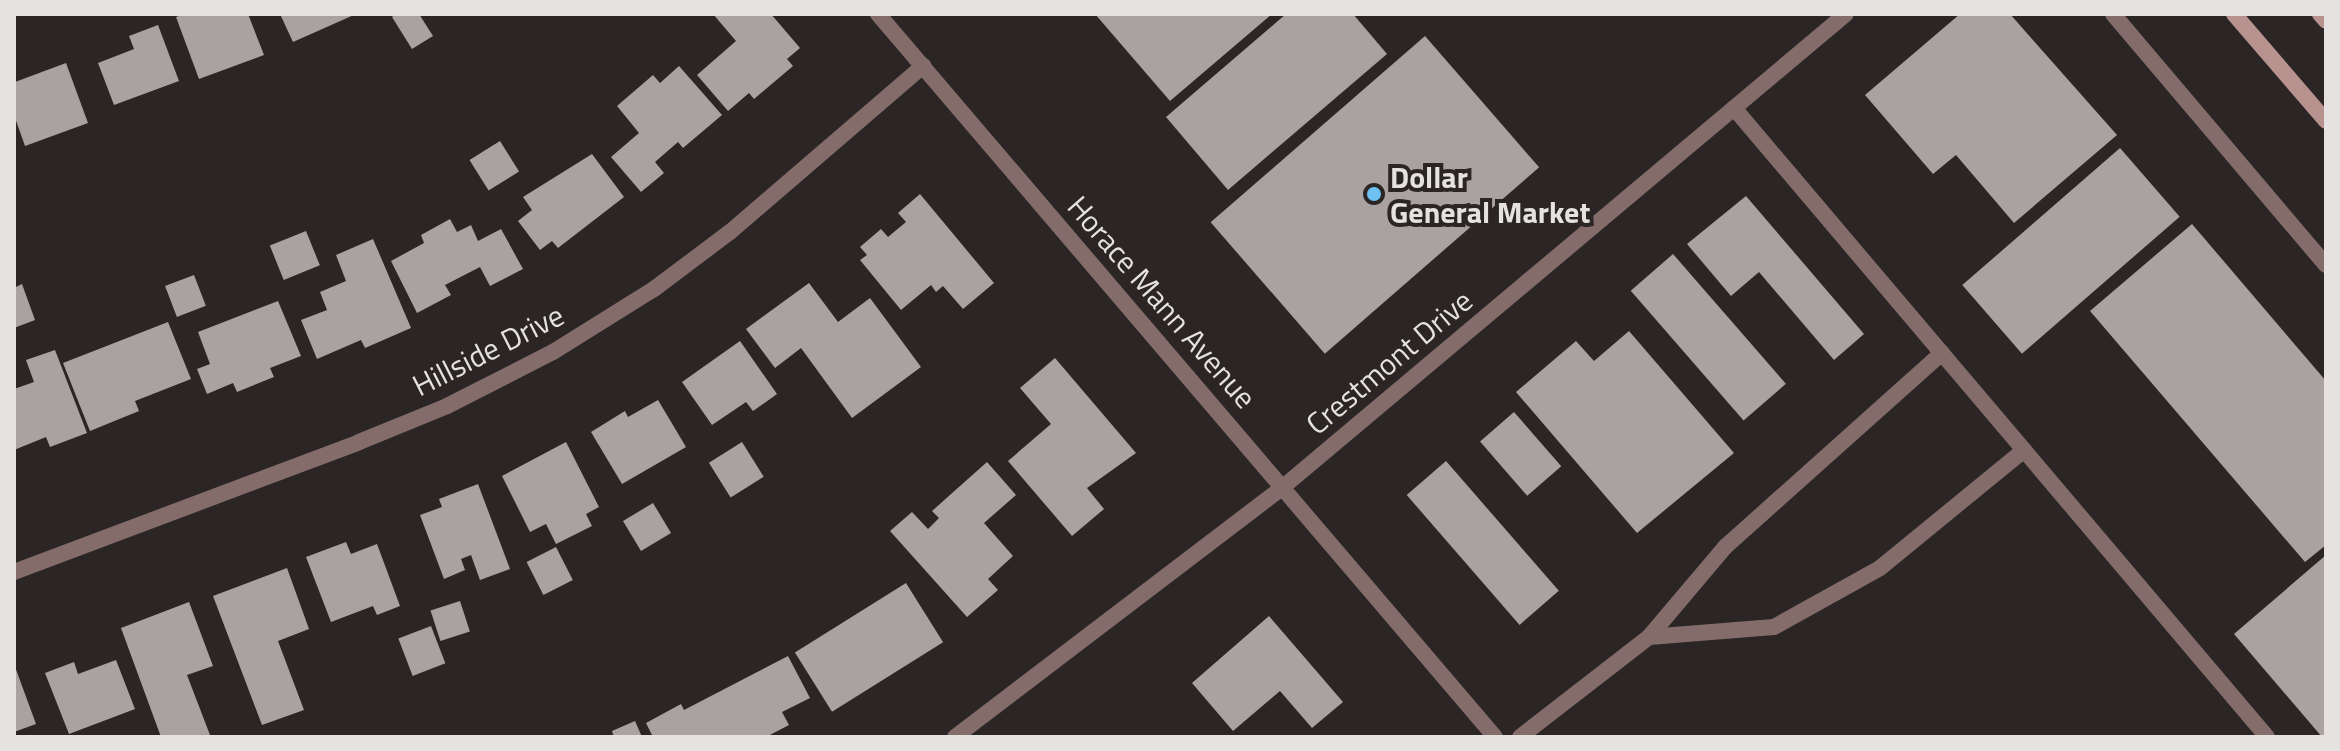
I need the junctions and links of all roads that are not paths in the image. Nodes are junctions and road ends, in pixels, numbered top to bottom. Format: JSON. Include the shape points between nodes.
{"nodes":[{"id":1,"x":878,"y":14,"type":"edge"},
{"id":2,"x":1846,"y":14,"type":"edge"},
{"id":3,"x":2113,"y":14,"type":"edge"},
{"id":4,"x":2234,"y":14,"type":"edge"},
{"id":5,"x":2320,"y":14,"type":"edge"},
{"id":6,"x":2326,"y":21,"type":"edge"},
{"id":7,"x":923,"y":66,"type":"junction"},
{"id":8,"x":1734,"y":108,"type":"junction"},
{"id":9,"x":2326,"y":121,"type":"edge"},
{"id":10,"x":2326,"y":265,"type":"edge"},
{"id":11,"x":1942,"y":353,"type":"junction"},
{"id":12,"x":2024,"y":450,"type":"junction"},
{"id":13,"x":1283,"y":487,"type":"junction"},
{"id":14,"x":14,"y":572,"type":"edge"},
{"id":15,"x":1649,"y":637,"type":"junction"},
{"id":16,"x":955,"y":737,"type":"edge"},
{"id":17,"x":1495,"y":737,"type":"edge"},
{"id":18,"x":1520,"y":737,"type":"edge"},
{"id":19,"x":2267,"y":737,"type":"edge"}],
"edges":[{"from":1,"to":7,"type":"street","name":"Horace Mann Avenue"},
{"from":2,"to":8,"type":"street","name":"Crestmont Drive"},
{"from":3,"to":10,"type":"street"},
{"from":4,"to":9,"type":"main road"},
{"from":5,"to":6,"type":"main road"},
{"from":7,"to":13,"type":"street","name":"Horace Mann Avenue"},
{"from":7,"to":14,"type":"street","name":"Hillside Drive","via":[[730,232],[654,289],[553,352],[374,436]]},
{"from":8,"to":11,"type":"street"},
{"from":8,"to":13,"type":"street","name":"Crestmont Drive"},
{"from":11,"to":12,"type":"street"},
{"from":11,"to":15,"type":"street","via":[[1725,547]]},
{"from":12,"to":15,"type":"street","via":[[1880,568],[1774,627]]},
{"from":12,"to":19,"type":"street"},
{"from":13,"to":16,"type":"street","name":"Crestmont Drive"},
{"from":13,"to":17,"type":"street","name":"Horace Mann Avenue"},
{"from":15,"to":18,"type":"street"}]}
